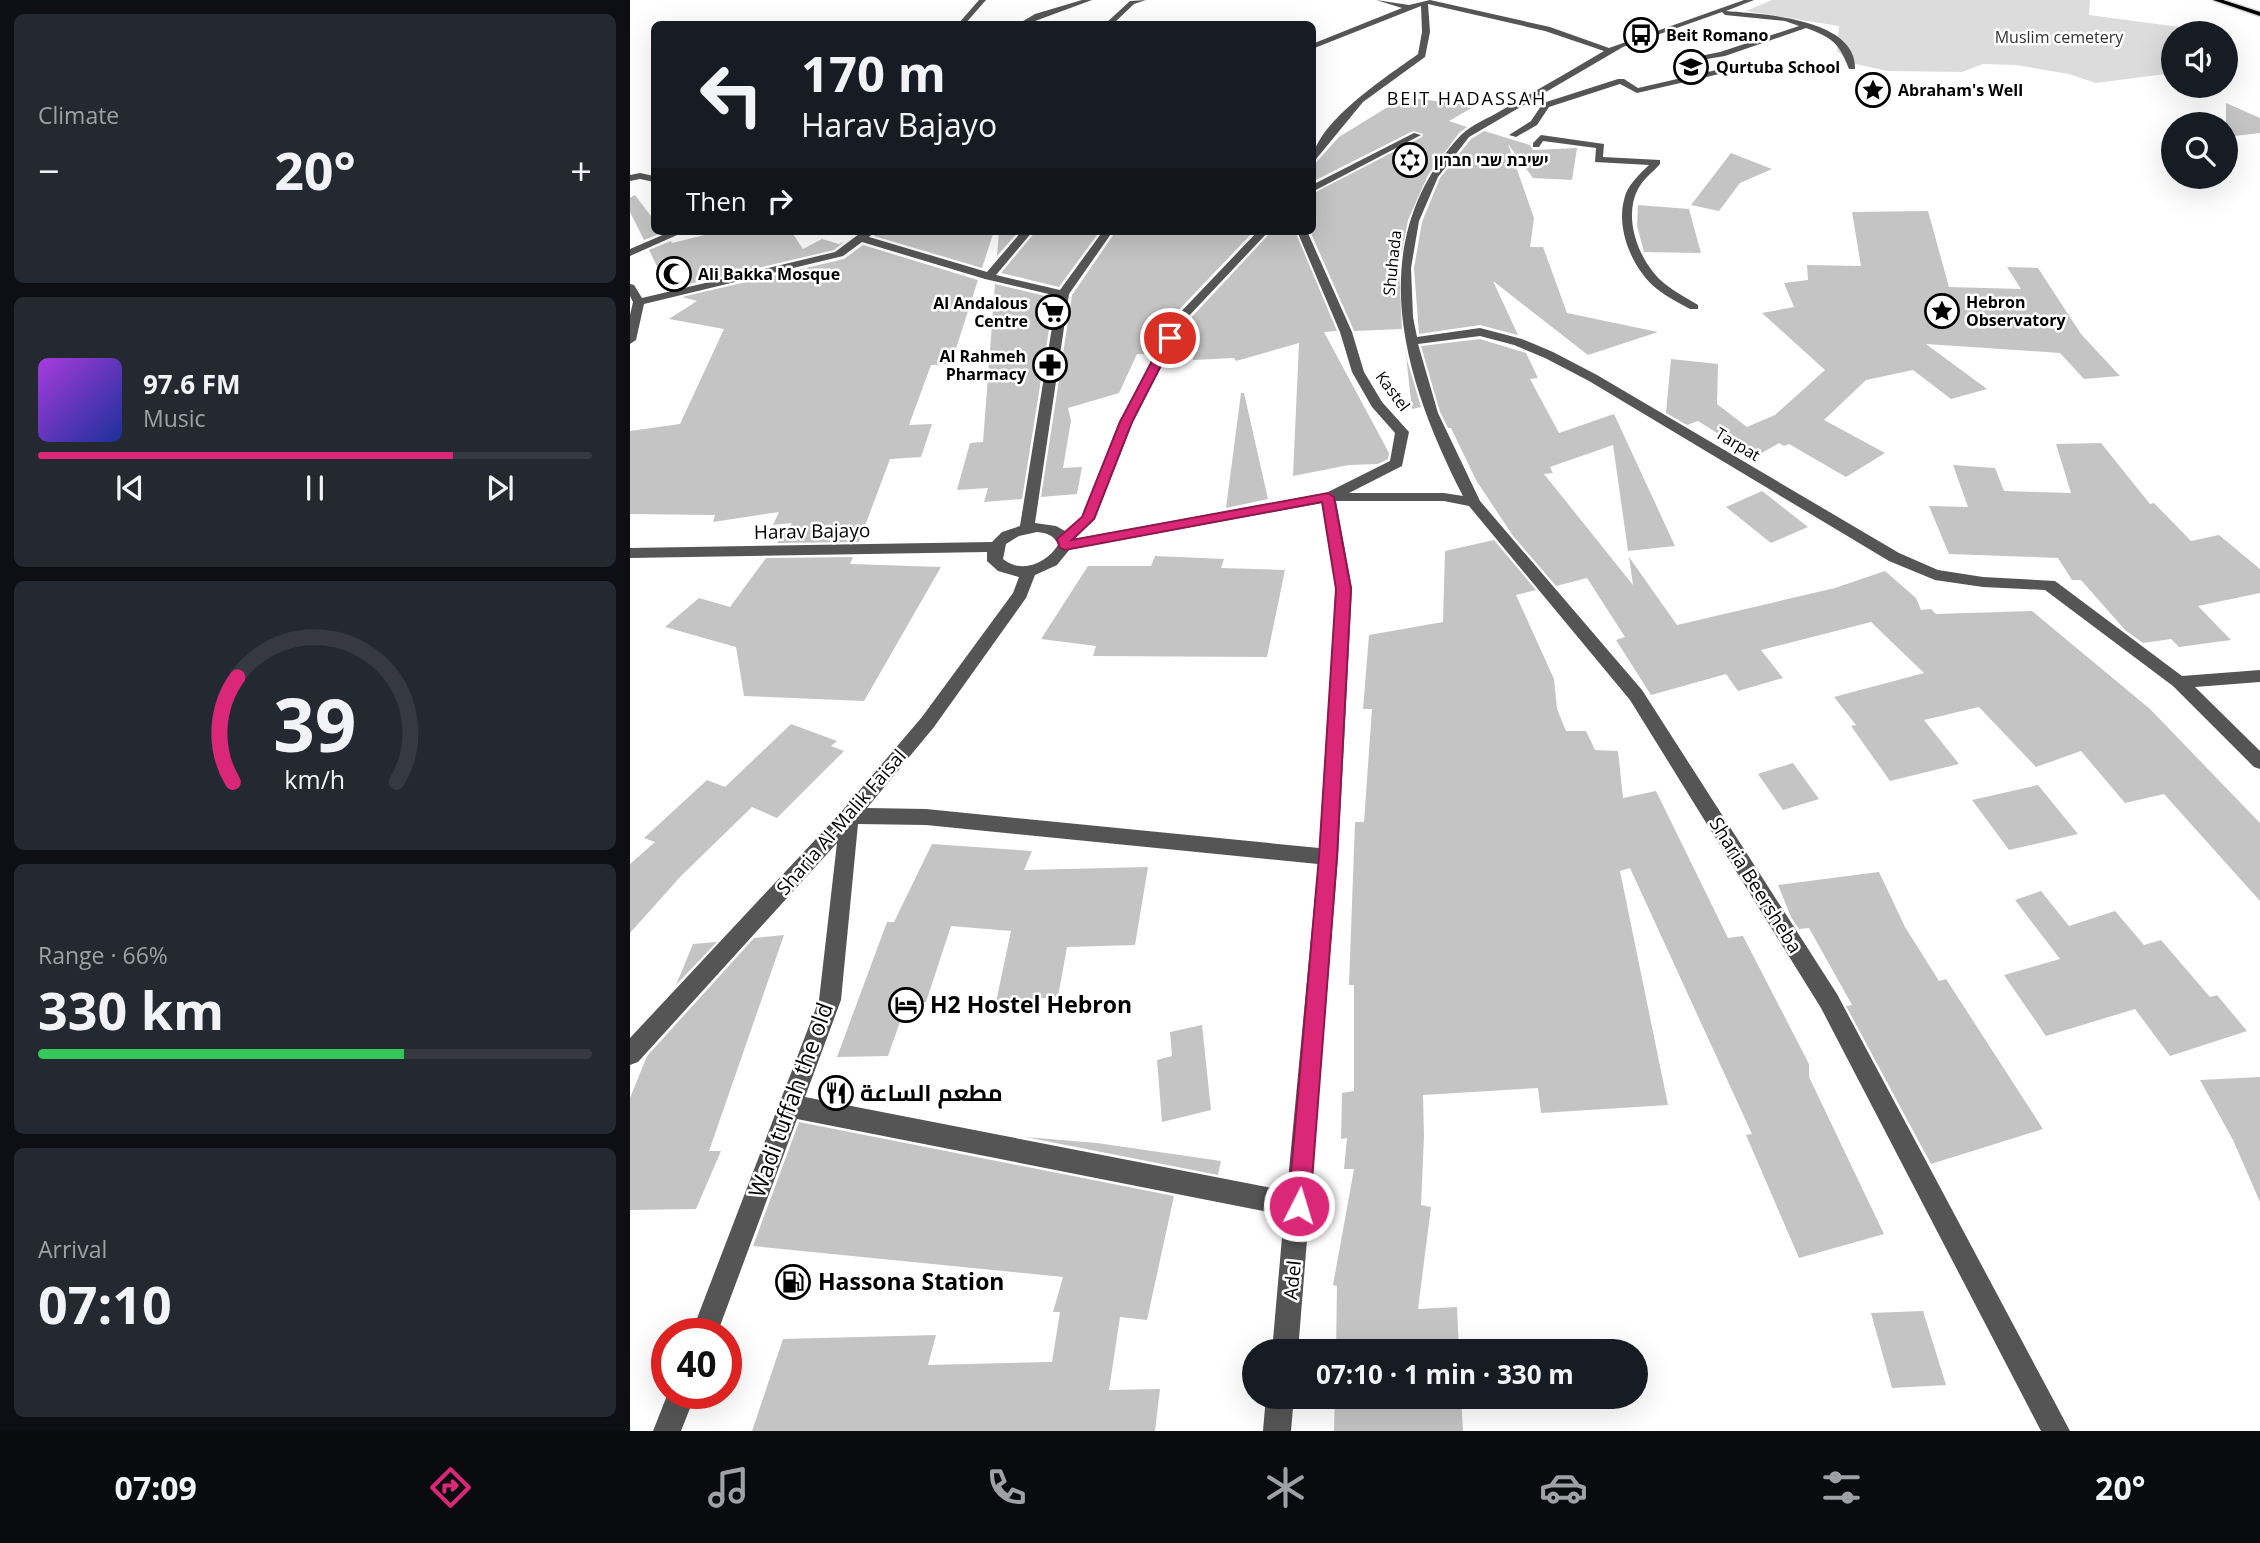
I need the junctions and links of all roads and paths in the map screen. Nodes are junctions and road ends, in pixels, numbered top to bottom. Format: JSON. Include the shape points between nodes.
{"nodes":[{"id":1,"x":983,"y":0,"type":"edge"},
{"id":2,"x":1090,"y":0,"type":"edge"},
{"id":3,"x":1143,"y":0,"type":"edge"},
{"id":4,"x":1380,"y":0,"type":"edge"},
{"id":5,"x":1751,"y":0,"type":"edge"},
{"id":6,"x":2217,"y":0,"type":"edge"},
{"id":7,"x":1128,"y":1,"type":"edge"},
{"id":8,"x":1426,"y":1,"type":"edge"},
{"id":9,"x":1408,"y":7,"type":"junction"},
{"id":10,"x":1718,"y":12,"type":"junction"},
{"id":11,"x":2260,"y":14,"type":"edge"},
{"id":12,"x":964,"y":21,"type":"edge"},
{"id":13,"x":1028,"y":21,"type":"edge"},
{"id":14,"x":1112,"y":21,"type":"edge"},
{"id":15,"x":1806,"y":26,"type":"junction"},
{"id":16,"x":1316,"y":45,"type":"edge"},
{"id":17,"x":1610,"y":51,"type":"junction"},
{"id":18,"x":1698,"y":59,"type":"dead end"},
{"id":19,"x":1852,"y":67,"type":"dead end"},
{"id":20,"x":1726,"y":70,"type":"dead end"},
{"id":21,"x":1417,"y":135,"type":"dead end"},
{"id":22,"x":1513,"y":135,"type":"dead end"},
{"id":23,"x":1535,"y":145,"type":"dead end"},
{"id":24,"x":1316,"y":155,"type":"edge"},
{"id":25,"x":630,"y":178,"type":"edge"},
{"id":26,"x":651,"y":178,"type":"edge"},
{"id":27,"x":1316,"y":187,"type":"edge"},
{"id":28,"x":672,"y":235,"type":"edge"},
{"id":29,"x":865,"y":235,"type":"edge"},
{"id":30,"x":869,"y":235,"type":"edge"},
{"id":31,"x":1025,"y":235,"type":"edge"},
{"id":32,"x":1105,"y":235,"type":"edge"},
{"id":33,"x":1260,"y":235,"type":"edge"},
{"id":34,"x":1304,"y":235,"type":"edge"},
{"id":35,"x":630,"y":253,"type":"edge"},
{"id":36,"x":989,"y":277,"type":"junction"},
{"id":37,"x":630,"y":286,"type":"edge"},
{"id":38,"x":1063,"y":294,"type":"junction"},
{"id":39,"x":639,"y":302,"type":"junction"},
{"id":40,"x":1694,"y":307,"type":"dead end"},
{"id":41,"x":630,"y":340,"type":"edge"},
{"id":42,"x":1410,"y":341,"type":"junction"},
{"id":43,"x":1328,"y":497,"type":"junction"},
{"id":44,"x":1474,"y":503,"type":"junction"},
{"id":45,"x":1027,"y":528,"type":"junction"},
{"id":46,"x":1064,"y":542,"type":"junction"},
{"id":47,"x":996,"y":547,"type":"junction"},
{"id":48,"x":630,"y":553,"type":"edge"},
{"id":49,"x":1029,"y":571,"type":"junction"},
{"id":50,"x":2260,"y":676,"type":"edge"},
{"id":51,"x":2179,"y":682,"type":"junction"},
{"id":52,"x":2260,"y":762,"type":"edge"},
{"id":53,"x":849,"y":816,"type":"junction"},
{"id":54,"x":1328,"y":857,"type":"junction"},
{"id":55,"x":630,"y":1054,"type":"edge"},
{"id":56,"x":790,"y":1106,"type":"junction"},
{"id":57,"x":1299,"y":1206,"type":"junction"},
{"id":58,"x":710,"y":1318,"type":"edge"},
{"id":59,"x":1286,"y":1339,"type":"edge"},
{"id":60,"x":676,"y":1409,"type":"edge"},
{"id":61,"x":1279,"y":1409,"type":"edge"},
{"id":62,"x":667,"y":1431,"type":"edge"},
{"id":63,"x":1277,"y":1431,"type":"edge"},
{"id":64,"x":2056,"y":1431,"type":"edge"}],
"edges":[{"from":1,"to":12,"type":"street"},
{"from":2,"to":13,"type":"street"},
{"from":3,"to":7,"type":"street"},
{"from":4,"to":9,"type":"street"},
{"from":5,"to":10,"type":"street","name":"Shuhada"},
{"from":6,"to":11,"type":"main road"},
{"from":7,"to":14,"type":"street"},
{"from":8,"to":9,"type":"street"},
{"from":8,"to":17,"type":"street","via":[[1548,29]]},
{"from":8,"to":24,"type":"street","via":[[1422,55],[1360,100]]},
{"from":9,"to":16,"type":"street"},
{"from":10,"to":15,"type":"street","via":[[1786,19]]},
{"from":10,"to":17,"type":"street","name":"Shuhada"},
{"from":15,"to":18,"type":"street"},
{"from":15,"to":19,"type":"street","via":[[1835,36]]},
{"from":17,"to":42,"type":"street","name":"Shuhada","via":[[1466,135],[1449,152],[1433,176],[1414,225],[1406,268]]},
{"from":20,"to":22,"type":"street","via":[[1637,91],[1621,82],[1546,105],[1534,123]]},
{"from":21,"to":27,"type":"street"},
{"from":23,"to":40,"type":"street","via":[[1541,138],[1601,146],[1598,160],[1657,162],[1633,188],[1631,244],[1647,273]]},
{"from":25,"to":26,"type":"street"},
{"from":28,"to":35,"type":"street"},
{"from":29,"to":39,"type":"street","via":[[839,254]]},
{"from":30,"to":36,"type":"street"},
{"from":31,"to":36,"type":"street"},
{"from":32,"to":38,"type":"street"},
{"from":33,"to":46,"type":"street","via":[[1181,318],[1126,422],[1088,519]]},
{"from":34,"to":43,"type":"street","name":"Kastel","via":[[1346,332],[1357,372],[1402,432],[1397,463]]},
{"from":36,"to":38,"type":"street"},
{"from":37,"to":39,"type":"street"},
{"from":38,"to":45,"type":"street"},
{"from":39,"to":41,"type":"street"},
{"from":42,"to":44,"type":"street","name":"Shuhada","via":[[1443,446]]},
{"from":42,"to":51,"type":"street","name":"Tarpat","via":[[1480,331],[1518,342],[1593,378],[1894,557],[1935,575],[2049,585]]},
{"from":43,"to":44,"type":"street","via":[[1444,497]]},
{"from":43,"to":46,"type":"street"},
{"from":43,"to":54,"type":"street","name":"Adel","via":[[1343,589]]},
{"from":44,"to":64,"type":"street","name":"Sharia Beersheba","via":[[1636,695],[1822,989]]},
{"from":45,"to":46,"type":"street","via":[[1055,530]]},
{"from":45,"to":47,"type":"street","via":[[1008,535]]},
{"from":46,"to":49,"type":"street","via":[[1057,558]]},
{"from":47,"to":48,"type":"street","name":"Harav Bajayo"},
{"from":47,"to":49,"type":"street","via":[[995,561],[1000,566]]},
{"from":49,"to":53,"type":"street","name":"Sharia Al-Malik Faisal","via":[[1020,594],[928,722]]},
{"from":50,"to":51,"type":"street"},
{"from":51,"to":52,"type":"street"},
{"from":53,"to":54,"type":"street","via":[[926,817]]},
{"from":53,"to":55,"type":"street","name":"Sharia Al-Malik Faisal"},
{"from":53,"to":56,"type":"street","name":"Wadi tuffah the old","via":[[830,1000]]},
{"from":54,"to":57,"type":"street","name":"Adel"},
{"from":56,"to":57,"type":"street"},
{"from":56,"to":58,"type":"street","name":"Wadi tuffah the old"},
{"from":57,"to":59,"type":"street","name":"Adel"},
{"from":60,"to":62,"type":"street"},
{"from":61,"to":63,"type":"street"}]}
